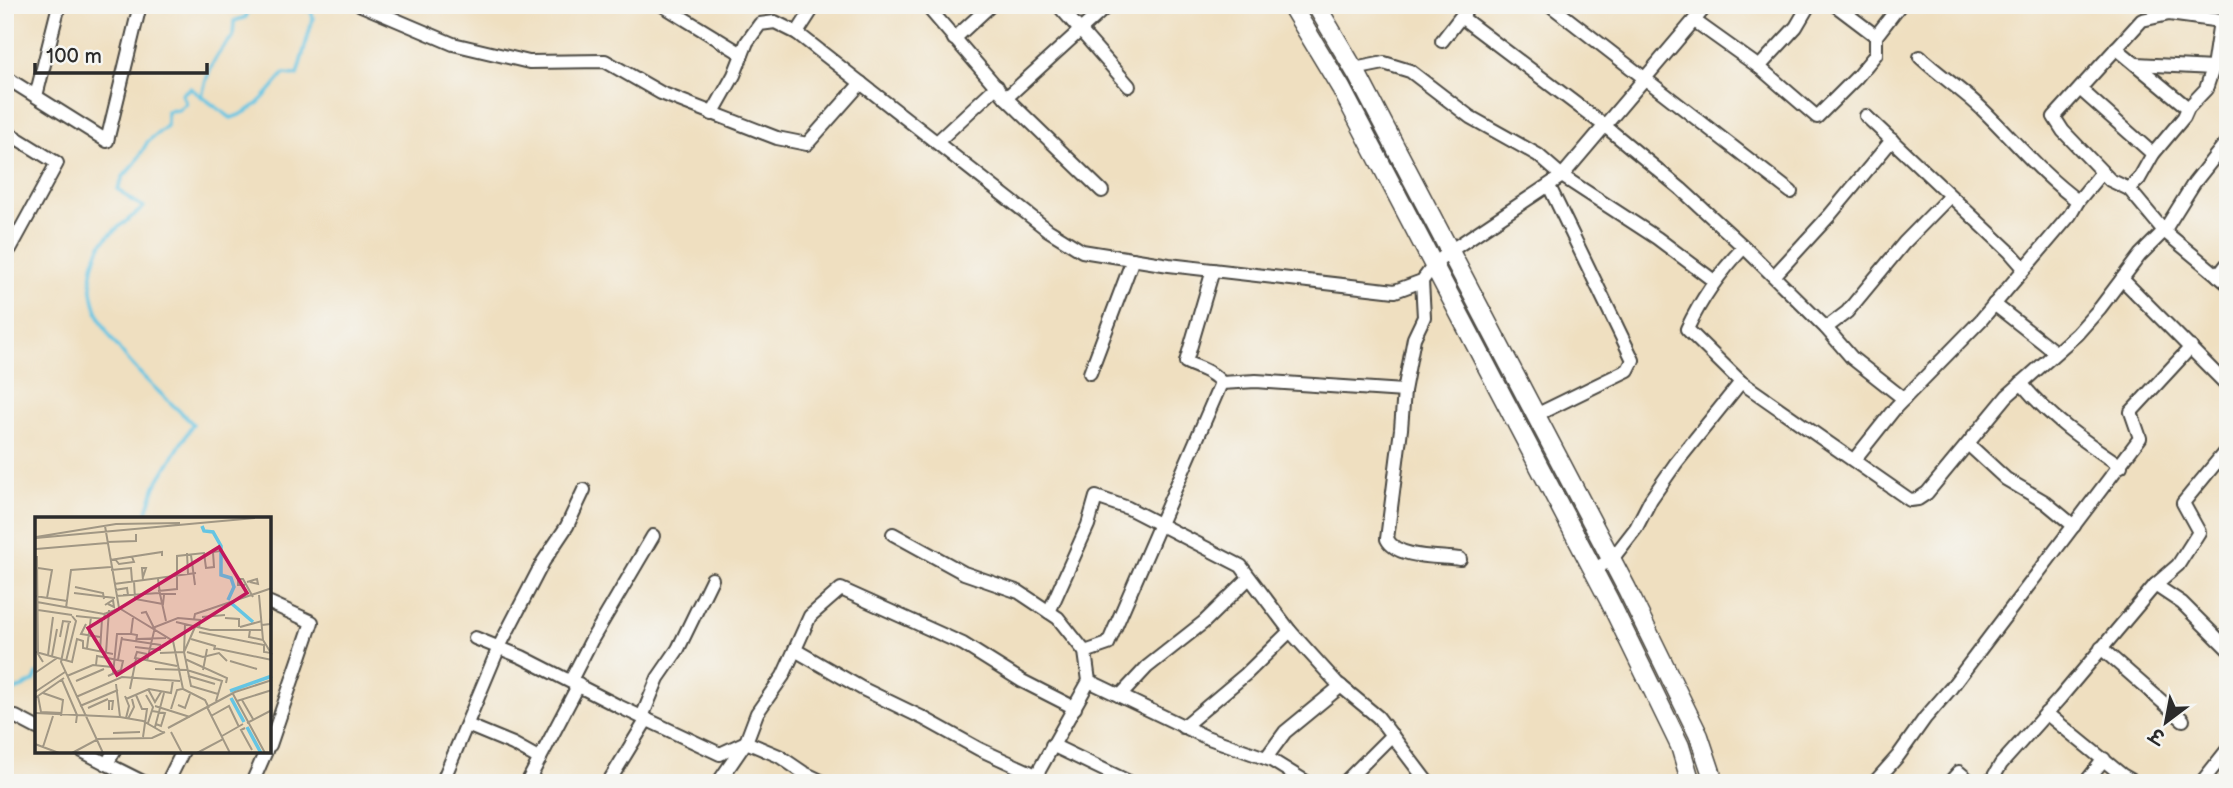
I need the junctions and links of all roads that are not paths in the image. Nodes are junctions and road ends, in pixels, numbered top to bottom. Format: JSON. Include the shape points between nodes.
{"nodes":[{"id":1,"x":59,"y":5,"type":"edge"},
{"id":2,"x":140,"y":5,"type":"edge"},
{"id":3,"x":361,"y":5,"type":"edge"},
{"id":4,"x":662,"y":5,"type":"edge"},
{"id":5,"x":815,"y":5,"type":"edge"},
{"id":6,"x":926,"y":5,"type":"edge"},
{"id":7,"x":991,"y":5,"type":"edge"},
{"id":8,"x":1058,"y":5,"type":"edge"},
{"id":9,"x":1108,"y":5,"type":"edge"},
{"id":10,"x":1291,"y":5,"type":"edge"},
{"id":11,"x":1315,"y":5,"type":"edge"},
{"id":12,"x":1470,"y":5,"type":"edge"},
{"id":13,"x":1550,"y":5,"type":"edge"},
{"id":14,"x":1707,"y":5,"type":"edge"},
{"id":15,"x":1809,"y":5,"type":"edge"},
{"id":16,"x":1835,"y":5,"type":"edge"},
{"id":17,"x":1900,"y":5,"type":"edge"},
{"id":18,"x":1567,"y":10,"type":"edge"},
{"id":19,"x":1461,"y":17,"type":"junction"},
{"id":20,"x":1696,"y":22,"type":"junction"},
{"id":21,"x":2224,"y":22,"type":"edge"},
{"id":22,"x":1079,"y":30,"type":"junction"},
{"id":23,"x":797,"y":33,"type":"junction"},
{"id":24,"x":1876,"y":36,"type":"junction"},
{"id":25,"x":954,"y":39,"type":"junction"},
{"id":26,"x":1443,"y":41,"type":"dead end"},
{"id":27,"x":2116,"y":48,"type":"junction"},
{"id":28,"x":742,"y":54,"type":"junction"},
{"id":29,"x":1920,"y":57,"type":"dead end"},
{"id":30,"x":2136,"y":64,"type":"junction"},
{"id":31,"x":1759,"y":67,"type":"junction"},
{"id":32,"x":2213,"y":68,"type":"junction"},
{"id":33,"x":1354,"y":69,"type":"junction"},
{"id":34,"x":5,"y":77,"type":"edge"},
{"id":35,"x":1646,"y":79,"type":"junction"},
{"id":36,"x":861,"y":83,"type":"junction"},
{"id":37,"x":997,"y":86,"type":"junction"},
{"id":38,"x":1129,"y":86,"type":"dead end"},
{"id":39,"x":2080,"y":89,"type":"junction"},
{"id":40,"x":36,"y":96,"type":"junction"},
{"id":41,"x":1006,"y":98,"type":"junction"},
{"id":42,"x":2188,"y":108,"type":"junction"},
{"id":43,"x":712,"y":114,"type":"junction"},
{"id":44,"x":1866,"y":116,"type":"dead end"},
{"id":45,"x":1605,"y":126,"type":"junction"},
{"id":46,"x":5,"y":131,"type":"edge"},
{"id":47,"x":1892,"y":140,"type":"junction"},
{"id":48,"x":2228,"y":140,"type":"edge"},
{"id":49,"x":937,"y":142,"type":"junction"},
{"id":50,"x":2153,"y":154,"type":"junction"},
{"id":51,"x":2102,"y":172,"type":"junction"},
{"id":52,"x":1562,"y":176,"type":"junction"},
{"id":53,"x":1549,"y":186,"type":"junction"},
{"id":54,"x":2129,"y":189,"type":"junction"},
{"id":55,"x":1102,"y":191,"type":"dead end"},
{"id":56,"x":1791,"y":192,"type":"dead end"},
{"id":57,"x":1950,"y":196,"type":"junction"},
{"id":58,"x":2078,"y":201,"type":"junction"},
{"id":59,"x":2164,"y":231,"type":"junction"},
{"id":60,"x":5,"y":246,"type":"edge"},
{"id":61,"x":1744,"y":247,"type":"junction"},
{"id":62,"x":1450,"y":251,"type":"junction"},
{"id":63,"x":1133,"y":259,"type":"junction"},
{"id":64,"x":2228,"y":262,"type":"edge"},
{"id":65,"x":1434,"y":265,"type":"junction"},
{"id":66,"x":2024,"y":268,"type":"junction"},
{"id":67,"x":1213,"y":270,"type":"junction"},
{"id":68,"x":1774,"y":276,"type":"junction"},
{"id":69,"x":2122,"y":279,"type":"junction"},
{"id":70,"x":2223,"y":280,"type":"edge"},
{"id":71,"x":1422,"y":281,"type":"junction"},
{"id":72,"x":1714,"y":281,"type":"junction"},
{"id":73,"x":1994,"y":304,"type":"junction"},
{"id":74,"x":1826,"y":328,"type":"junction"},
{"id":75,"x":2191,"y":347,"type":"junction"},
{"id":76,"x":2055,"y":352,"type":"junction"},
{"id":77,"x":1090,"y":373,"type":"dead end"},
{"id":78,"x":1741,"y":382,"type":"junction"},
{"id":79,"x":1221,"y":383,"type":"junction"},
{"id":80,"x":2021,"y":383,"type":"junction"},
{"id":81,"x":2228,"y":386,"type":"edge"},
{"id":82,"x":1404,"y":391,"type":"junction"},
{"id":83,"x":1904,"y":399,"type":"junction"},
{"id":84,"x":1536,"y":415,"type":"junction"},
{"id":85,"x":1968,"y":444,"type":"junction"},
{"id":86,"x":2228,"y":448,"type":"edge"},
{"id":87,"x":1854,"y":460,"type":"junction"},
{"id":88,"x":2121,"y":466,"type":"junction"},
{"id":89,"x":584,"y":490,"type":"dead end"},
{"id":90,"x":1159,"y":523,"type":"junction"},
{"id":91,"x":2074,"y":526,"type":"junction"},
{"id":92,"x":893,"y":534,"type":"dead end"},
{"id":93,"x":653,"y":536,"type":"dead end"},
{"id":94,"x":1460,"y":559,"type":"dead end"},
{"id":95,"x":1612,"y":559,"type":"junction"},
{"id":96,"x":1593,"y":570,"type":"junction"},
{"id":97,"x":1249,"y":578,"type":"junction"},
{"id":98,"x":712,"y":579,"type":"dead end"},
{"id":99,"x":2155,"y":585,"type":"junction"},
{"id":100,"x":271,"y":603,"type":"edge"},
{"id":101,"x":1049,"y":612,"type":"junction"},
{"id":102,"x":1290,"y":631,"type":"junction"},
{"id":103,"x":475,"y":638,"type":"dead end"},
{"id":104,"x":499,"y":647,"type":"junction"},
{"id":105,"x":2101,"y":648,"type":"junction"},
{"id":106,"x":2228,"y":649,"type":"edge"},
{"id":107,"x":795,"y":650,"type":"junction"},
{"id":108,"x":1085,"y":652,"type":"junction"},
{"id":109,"x":1089,"y":681,"type":"junction"},
{"id":110,"x":575,"y":682,"type":"junction"},
{"id":111,"x":1341,"y":686,"type":"junction"},
{"id":112,"x":1120,"y":696,"type":"junction"},
{"id":113,"x":1075,"y":708,"type":"junction"},
{"id":114,"x":2046,"y":713,"type":"junction"},
{"id":115,"x":16,"y":717,"type":"dead end"},
{"id":116,"x":645,"y":718,"type":"junction"},
{"id":117,"x":2183,"y":720,"type":"dead end"},
{"id":118,"x":467,"y":724,"type":"junction"},
{"id":119,"x":35,"y":727,"type":"edge"},
{"id":120,"x":1183,"y":727,"type":"junction"},
{"id":121,"x":1392,"y":735,"type":"junction"},
{"id":122,"x":271,"y":742,"type":"edge"},
{"id":123,"x":746,"y":742,"type":"junction"},
{"id":124,"x":1052,"y":745,"type":"junction"},
{"id":125,"x":2228,"y":749,"type":"edge"},
{"id":126,"x":86,"y":753,"type":"edge"},
{"id":127,"x":113,"y":753,"type":"edge"},
{"id":128,"x":182,"y":753,"type":"edge"},
{"id":129,"x":266,"y":753,"type":"edge"},
{"id":130,"x":1266,"y":758,"type":"junction"},
{"id":131,"x":540,"y":759,"type":"junction"},
{"id":132,"x":2104,"y":759,"type":"junction"},
{"id":133,"x":107,"y":764,"type":"junction"},
{"id":134,"x":1034,"y":779,"type":"edge"},
{"id":135,"x":145,"y":783,"type":"edge"},
{"id":136,"x":167,"y":783,"type":"edge"},
{"id":137,"x":252,"y":783,"type":"edge"},
{"id":138,"x":442,"y":783,"type":"edge"},
{"id":139,"x":527,"y":783,"type":"edge"},
{"id":140,"x":608,"y":783,"type":"edge"},
{"id":141,"x":718,"y":783,"type":"edge"},
{"id":142,"x":825,"y":783,"type":"edge"},
{"id":143,"x":1131,"y":783,"type":"edge"},
{"id":144,"x":1308,"y":783,"type":"edge"},
{"id":145,"x":1344,"y":783,"type":"edge"},
{"id":146,"x":1428,"y":783,"type":"edge"},
{"id":147,"x":1691,"y":783,"type":"edge"},
{"id":148,"x":1712,"y":783,"type":"edge"},
{"id":149,"x":1874,"y":783,"type":"edge"},
{"id":150,"x":1949,"y":783,"type":"edge"},
{"id":151,"x":1972,"y":783,"type":"edge"},
{"id":152,"x":1990,"y":783,"type":"edge"},
{"id":153,"x":2085,"y":783,"type":"edge"},
{"id":154,"x":2136,"y":783,"type":"edge"},
{"id":155,"x":2201,"y":783,"type":"edge"}],
"edges":[{"from":1,"to":40,"type":"street"},
{"from":2,"to":40,"type":"street","via":[[107,141]]},
{"from":3,"to":43,"type":"street","via":[[453,44],[529,62],[605,61],[661,93]]},
{"from":4,"to":28,"type":"street"},
{"from":5,"to":23,"type":"street"},
{"from":6,"to":25,"type":"street"},
{"from":7,"to":25,"type":"street"},
{"from":8,"to":22,"type":"street"},
{"from":9,"to":22,"type":"street"},
{"from":10,"to":65,"type":"street","via":[[1341,88]]},
{"from":11,"to":33,"type":"street"},
{"from":12,"to":19,"type":"street"},
{"from":13,"to":18,"type":"street"},
{"from":14,"to":20,"type":"street"},
{"from":15,"to":31,"type":"street","via":[[1796,27]]},
{"from":16,"to":24,"type":"street"},
{"from":17,"to":24,"type":"street"},
{"from":18,"to":35,"type":"street"},
{"from":19,"to":26,"type":"street"},
{"from":19,"to":45,"type":"street"},
{"from":20,"to":31,"type":"street"},
{"from":20,"to":35,"type":"street"},
{"from":21,"to":27,"type":"street","via":[[2169,14],[2142,20]]},
{"from":21,"to":32,"type":"street"},
{"from":22,"to":38,"type":"street"},
{"from":22,"to":41,"type":"street"},
{"from":23,"to":28,"type":"street","via":[[775,22],[760,24]]},
{"from":23,"to":36,"type":"street"},
{"from":24,"to":31,"type":"street","via":[[1876,54],[1817,117]]},
{"from":25,"to":37,"type":"street"},
{"from":27,"to":30,"type":"street"},
{"from":27,"to":39,"type":"street"},
{"from":28,"to":43,"type":"street"},
{"from":29,"to":58,"type":"street","via":[[1982,108]]},
{"from":30,"to":32,"type":"street"},
{"from":30,"to":42,"type":"street"},
{"from":32,"to":42,"type":"street","via":[[2206,89]]},
{"from":33,"to":52,"type":"street","via":[[1384,63],[1410,72],[1470,117],[1538,155]]},
{"from":33,"to":62,"type":"street"},
{"from":34,"to":40,"type":"street"},
{"from":35,"to":45,"type":"street"},
{"from":35,"to":56,"type":"street"},
{"from":36,"to":43,"type":"street","via":[[807,144],[776,138]]},
{"from":36,"to":49,"type":"street"},
{"from":37,"to":41,"type":"street"},
{"from":37,"to":49,"type":"street"},
{"from":39,"to":50,"type":"street"},
{"from":39,"to":51,"type":"street","via":[[2058,111],[2055,121]]},
{"from":41,"to":55,"type":"street"},
{"from":42,"to":50,"type":"street"},
{"from":44,"to":47,"type":"street"},
{"from":45,"to":52,"type":"street"},
{"from":45,"to":61,"type":"street"},
{"from":46,"to":60,"type":"street","via":[[57,163],[10,248]]},
{"from":47,"to":57,"type":"street"},
{"from":47,"to":68,"type":"street"},
{"from":48,"to":59,"type":"street"},
{"from":49,"to":63,"type":"street","via":[[1048,230],[1082,251]]},
{"from":50,"to":54,"type":"street"},
{"from":51,"to":54,"type":"street"},
{"from":51,"to":58,"type":"street"},
{"from":52,"to":53,"type":"street"},
{"from":52,"to":72,"type":"street"},
{"from":53,"to":62,"type":"street"},
{"from":53,"to":84,"type":"street","via":[[1633,360],[1628,370]]},
{"from":54,"to":59,"type":"street"},
{"from":57,"to":66,"type":"street"},
{"from":57,"to":74,"type":"street","via":[[1847,312]]},
{"from":58,"to":66,"type":"street"},
{"from":59,"to":69,"type":"street"},
{"from":59,"to":70,"type":"street"},
{"from":61,"to":68,"type":"street"},
{"from":61,"to":72,"type":"street"},
{"from":62,"to":65,"type":"street"},
{"from":62,"to":84,"type":"street"},
{"from":63,"to":67,"type":"street"},
{"from":63,"to":77,"type":"street"},
{"from":64,"to":70,"type":"street"},
{"from":65,"to":71,"type":"street"},
{"from":65,"to":96,"type":"street"},
{"from":66,"to":73,"type":"street"},
{"from":67,"to":71,"type":"street","via":[[1395,291]]},
{"from":67,"to":79,"type":"street","via":[[1186,362]]},
{"from":68,"to":74,"type":"street"},
{"from":69,"to":75,"type":"street"},
{"from":69,"to":76,"type":"street","via":[[2101,308]]},
{"from":71,"to":82,"type":"street","via":[[1424,317],[1414,338]]},
{"from":72,"to":78,"type":"street","via":[[1687,329]]},
{"from":73,"to":76,"type":"street"},
{"from":73,"to":83,"type":"street"},
{"from":74,"to":83,"type":"street","via":[[1852,358]]},
{"from":75,"to":81,"type":"street"},
{"from":75,"to":88,"type":"street","via":[[2131,412],[2140,438]]},
{"from":76,"to":80,"type":"street"},
{"from":78,"to":87,"type":"street"},
{"from":78,"to":95,"type":"street","via":[[1676,463]]},
{"from":79,"to":82,"type":"street","via":[[1256,381]]},
{"from":79,"to":90,"type":"street"},
{"from":80,"to":85,"type":"street"},
{"from":80,"to":88,"type":"street","via":[[2063,426]]},
{"from":82,"to":94,"type":"street","via":[[1387,538],[1400,552]]},
{"from":83,"to":87,"type":"street"},
{"from":84,"to":95,"type":"street"},
{"from":85,"to":87,"type":"street","via":[[1918,499],[1910,500]]},
{"from":85,"to":91,"type":"street","via":[[2006,479]]},
{"from":86,"to":99,"type":"street","via":[[2183,503],[2199,532],[2178,565]]},
{"from":88,"to":91,"type":"street"},
{"from":89,"to":104,"type":"street"},
{"from":90,"to":97,"type":"street","via":[[1241,566]]},
{"from":90,"to":101,"type":"street","via":[[1097,497]]},
{"from":90,"to":108,"type":"street","via":[[1108,644]]},
{"from":91,"to":149,"type":"street"},
{"from":92,"to":101,"type":"street","via":[[964,573],[1019,592]]},
{"from":93,"to":110,"type":"street","via":[[591,641]]},
{"from":95,"to":96,"type":"street"},
{"from":95,"to":148,"type":"street","via":[[1699,736]]},
{"from":96,"to":147,"type":"street","via":[[1680,746]]},
{"from":97,"to":102,"type":"street"},
{"from":97,"to":112,"type":"street"},
{"from":98,"to":116,"type":"street","via":[[678,649],[658,678]]},
{"from":99,"to":105,"type":"street"},
{"from":99,"to":106,"type":"street","via":[[2182,603]]},
{"from":100,"to":122,"type":"street","via":[[312,622]]},
{"from":101,"to":108,"type":"street"},
{"from":102,"to":111,"type":"street"},
{"from":102,"to":120,"type":"street"},
{"from":103,"to":104,"type":"street"},
{"from":104,"to":110,"type":"street"},
{"from":104,"to":118,"type":"street"},
{"from":105,"to":114,"type":"street"},
{"from":105,"to":117,"type":"street"},
{"from":107,"to":113,"type":"street","via":[[810,616],[841,589],[963,644]]},
{"from":107,"to":123,"type":"street","via":[[757,713]]},
{"from":107,"to":134,"type":"street"},
{"from":108,"to":109,"type":"street"},
{"from":109,"to":112,"type":"street"},
{"from":109,"to":113,"type":"street"},
{"from":110,"to":116,"type":"street"},
{"from":110,"to":131,"type":"street"},
{"from":111,"to":121,"type":"street","via":[[1378,716]]},
{"from":111,"to":130,"type":"street","via":[[1285,732]]},
{"from":112,"to":120,"type":"street"},
{"from":113,"to":124,"type":"street"},
{"from":114,"to":132,"type":"street"},
{"from":114,"to":152,"type":"street"},
{"from":115,"to":119,"type":"street"},
{"from":116,"to":123,"type":"street","via":[[720,754]]},
{"from":116,"to":140,"type":"street"},
{"from":118,"to":131,"type":"street"},
{"from":118,"to":138,"type":"street"},
{"from":120,"to":130,"type":"street"},
{"from":121,"to":145,"type":"street"},
{"from":121,"to":146,"type":"street"},
{"from":123,"to":141,"type":"street"},
{"from":123,"to":142,"type":"street"},
{"from":124,"to":134,"type":"street"},
{"from":124,"to":143,"type":"street"},
{"from":125,"to":155,"type":"street"},
{"from":126,"to":133,"type":"street"},
{"from":127,"to":133,"type":"street"},
{"from":128,"to":136,"type":"street"},
{"from":129,"to":137,"type":"street"},
{"from":130,"to":144,"type":"street"},
{"from":131,"to":139,"type":"street"},
{"from":132,"to":153,"type":"street"},
{"from":132,"to":154,"type":"street"},
{"from":133,"to":135,"type":"street"},
{"from":150,"to":151,"type":"street","via":[[1959,772]]}]}
